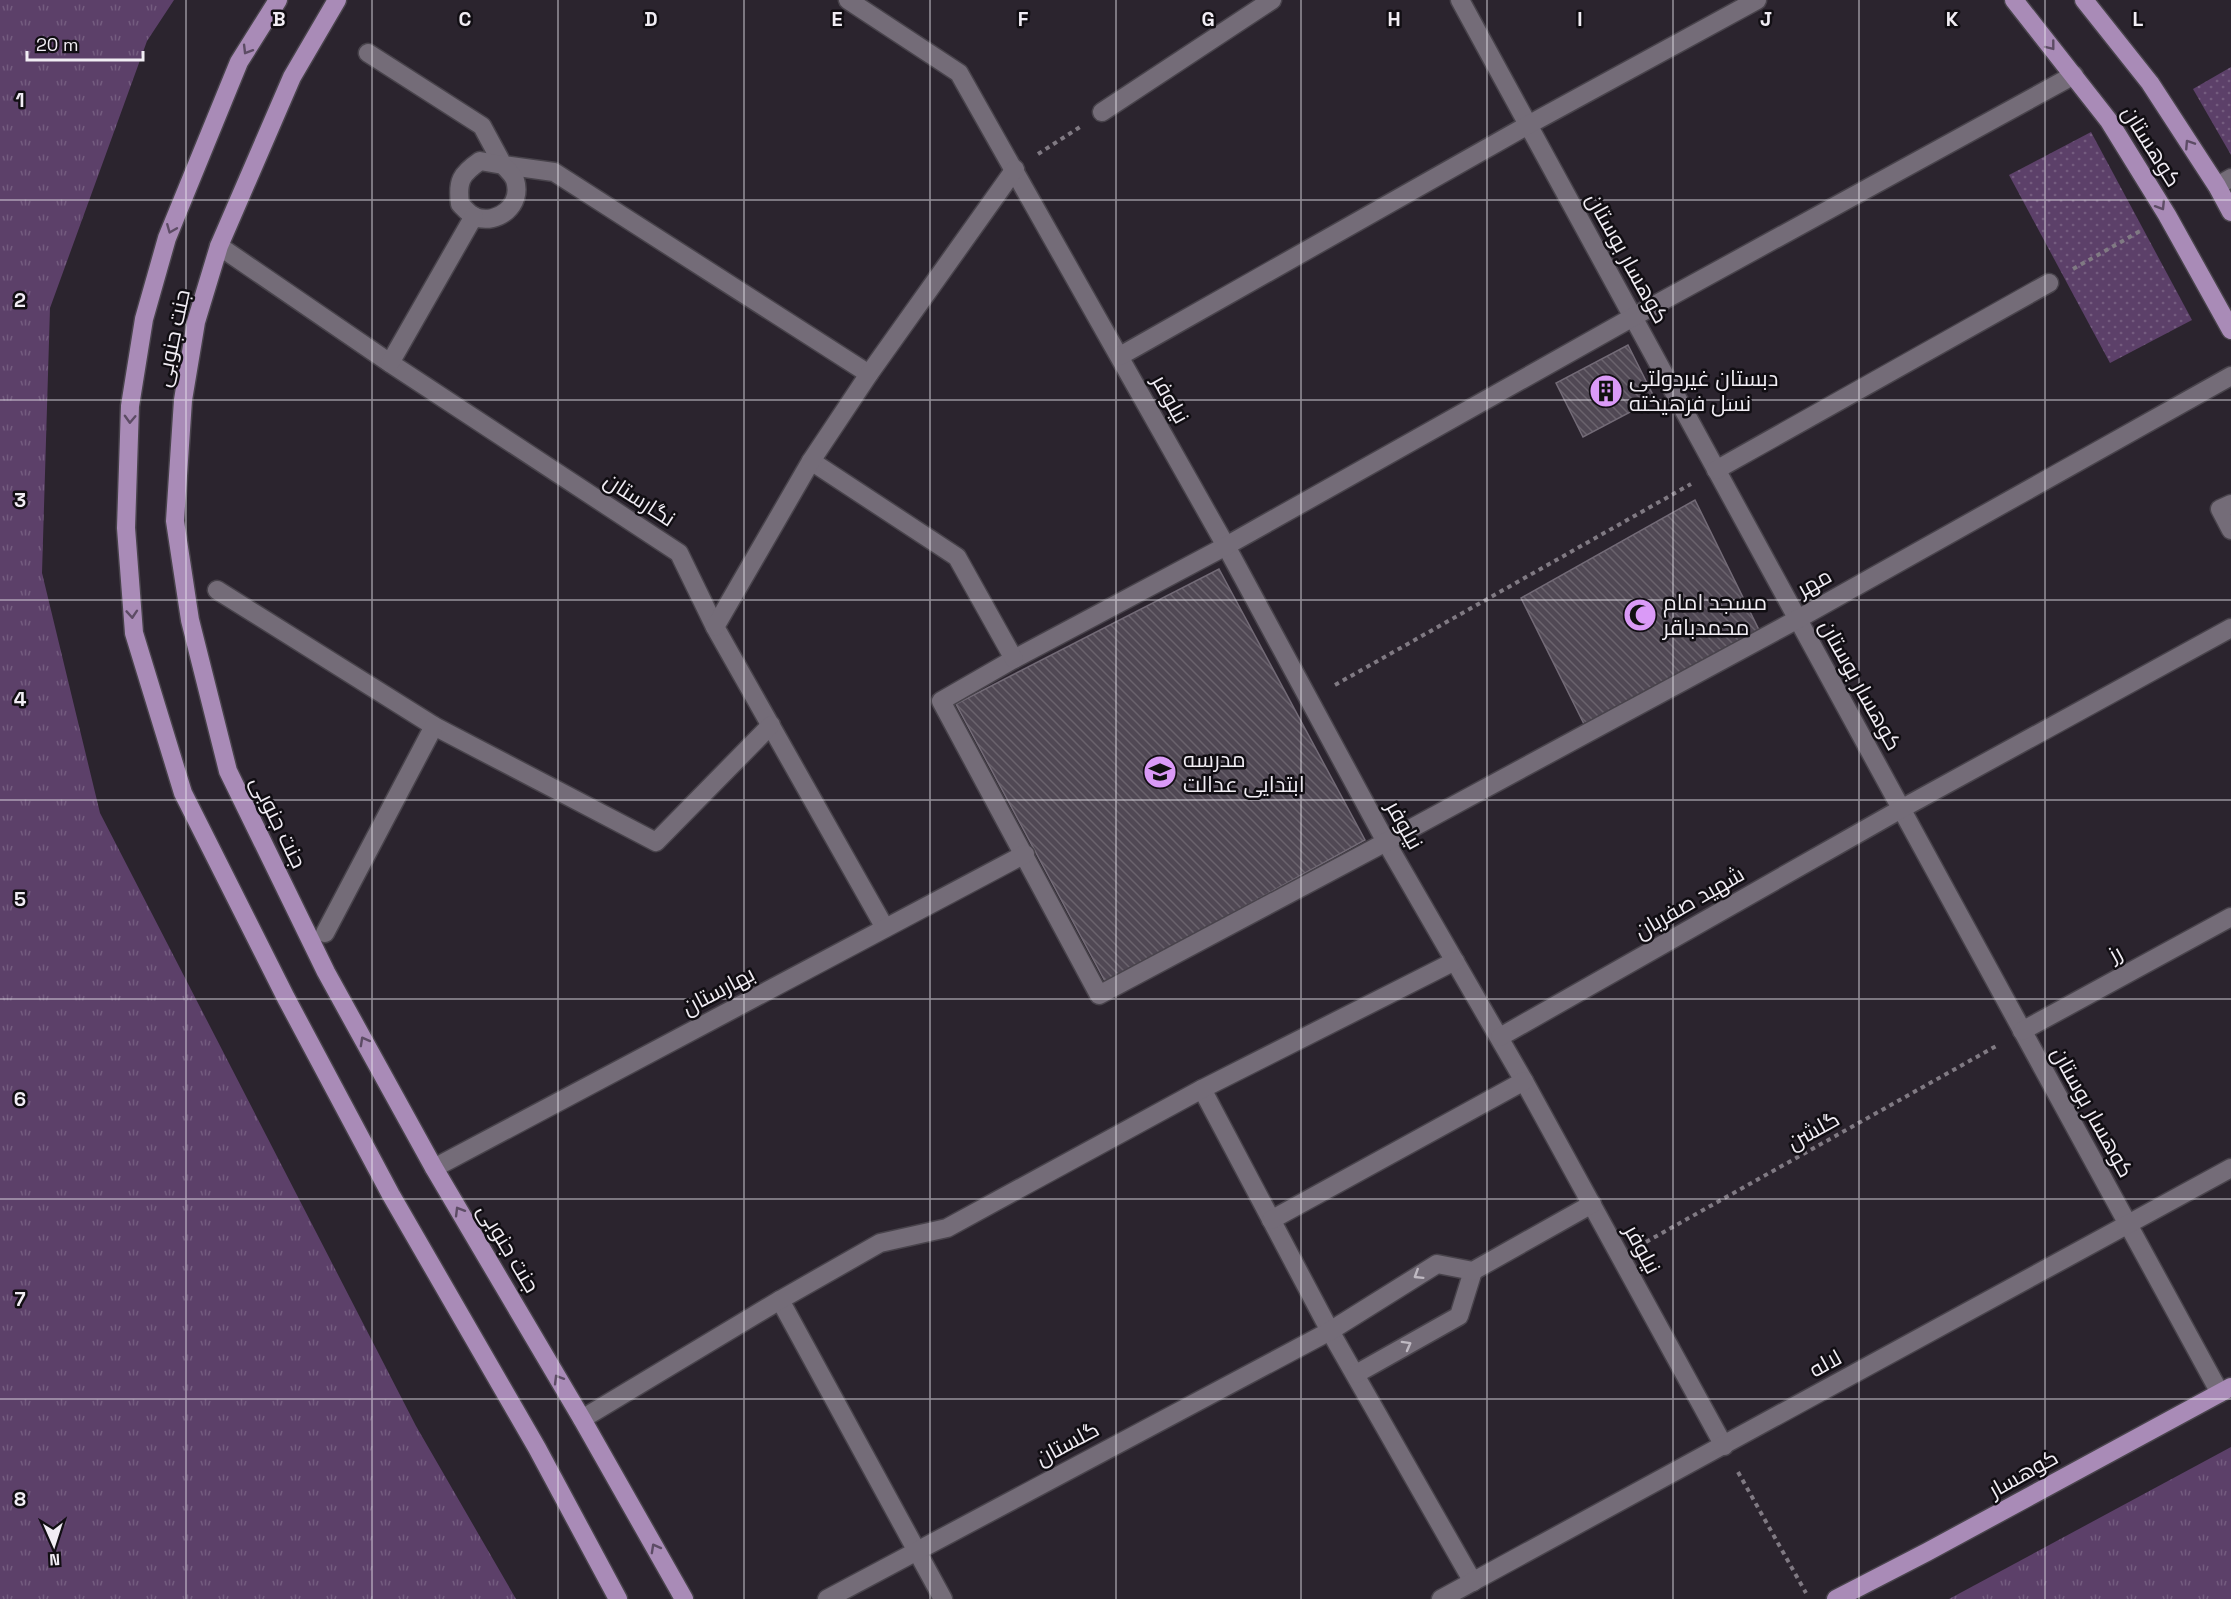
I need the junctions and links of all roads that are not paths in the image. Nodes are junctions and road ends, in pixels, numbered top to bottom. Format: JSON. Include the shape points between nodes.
{"nodes":[{"id":1,"x":278,"y":0,"type":"edge"},
{"id":2,"x":338,"y":0,"type":"edge"},
{"id":3,"x":848,"y":0,"type":"edge"},
{"id":4,"x":1272,"y":0,"type":"edge"},
{"id":5,"x":1460,"y":0,"type":"edge"},
{"id":6,"x":1757,"y":0,"type":"edge"},
{"id":7,"x":2014,"y":0,"type":"edge"},
{"id":8,"x":2084,"y":0,"type":"edge"},
{"id":9,"x":368,"y":52,"type":"dead end"},
{"id":10,"x":2074,"y":75,"type":"junction"},
{"id":11,"x":1102,"y":112,"type":"road end"},
{"id":12,"x":1528,"y":125,"type":"junction"},
{"id":13,"x":503,"y":165,"type":"junction"},
{"id":14,"x":1015,"y":169,"type":"junction"},
{"id":15,"x":2224,"y":182,"type":"edge"},
{"id":16,"x":2231,"y":212,"type":"edge"},
{"id":17,"x":474,"y":216,"type":"junction"},
{"id":18,"x":219,"y":246,"type":"junction"},
{"id":19,"x":2049,"y":283,"type":"road end"},
{"id":20,"x":1633,"y":317,"type":"junction"},
{"id":21,"x":2231,"y":330,"type":"edge"},
{"id":22,"x":1120,"y":356,"type":"junction"},
{"id":23,"x":390,"y":363,"type":"junction"},
{"id":24,"x":869,"y":374,"type":"junction"},
{"id":25,"x":2231,"y":376,"type":"edge"},
{"id":26,"x":811,"y":461,"type":"junction"},
{"id":27,"x":1716,"y":470,"type":"junction"},
{"id":28,"x":2231,"y":504,"type":"edge"},
{"id":29,"x":2231,"y":530,"type":"edge"},
{"id":30,"x":1226,"y":546,"type":"junction"},
{"id":31,"x":217,"y":590,"type":"dead end"},
{"id":32,"x":1798,"y":619,"type":"junction"},
{"id":33,"x":715,"y":627,"type":"junction"},
{"id":34,"x":2231,"y":628,"type":"edge"},
{"id":35,"x":1014,"y":659,"type":"junction"},
{"id":36,"x":771,"y":725,"type":"junction"},
{"id":37,"x":434,"y":726,"type":"junction"},
{"id":38,"x":1901,"y":809,"type":"junction"},
{"id":39,"x":1386,"y":842,"type":"junction"},
{"id":40,"x":1025,"y":854,"type":"junction"},
{"id":41,"x":2231,"y":917,"type":"edge"},
{"id":42,"x":885,"y":928,"type":"junction"},
{"id":43,"x":325,"y":933,"type":"dead end"},
{"id":44,"x":1455,"y":961,"type":"junction"},
{"id":45,"x":2022,"y":1031,"type":"junction"},
{"id":46,"x":1500,"y":1037,"type":"junction"},
{"id":47,"x":1524,"y":1081,"type":"junction"},
{"id":48,"x":1202,"y":1089,"type":"junction"},
{"id":49,"x":434,"y":1168,"type":"junction"},
{"id":50,"x":2231,"y":1168,"type":"edge"},
{"id":51,"x":1592,"y":1204,"type":"junction"},
{"id":52,"x":1271,"y":1220,"type":"junction"},
{"id":53,"x":2128,"y":1225,"type":"junction"},
{"id":54,"x":1473,"y":1271,"type":"junction"},
{"id":55,"x":780,"y":1300,"type":"junction"},
{"id":56,"x":1330,"y":1331,"type":"junction"},
{"id":57,"x":1356,"y":1374,"type":"junction"},
{"id":58,"x":2225,"y":1390,"type":"edge"},
{"id":59,"x":582,"y":1419,"type":"junction"},
{"id":60,"x":1724,"y":1446,"type":"junction"},
{"id":61,"x":916,"y":1551,"type":"junction"},
{"id":62,"x":1473,"y":1582,"type":"junction"},
{"id":63,"x":618,"y":1599,"type":"edge"},
{"id":64,"x":684,"y":1599,"type":"edge"},
{"id":65,"x":827,"y":1599,"type":"edge"},
{"id":66,"x":943,"y":1599,"type":"edge"},
{"id":67,"x":1441,"y":1599,"type":"edge"},
{"id":68,"x":1836,"y":1599,"type":"edge"}],
"edges":[{"from":1,"to":63,"type":"main road","name":"جنت جنوبی","one_way":true,"via":[[239,63],[167,238],[144,319],[130,406],[126,528],[134,633],[183,793],[391,1195],[537,1448]]},
{"from":2,"to":18,"type":"main road","name":"جنت جنوبی","via":[[292,76]]},
{"from":3,"to":14,"type":"street","name":"نیلوفر","via":[[959,73]]},
{"from":4,"to":11,"type":"street"},
{"from":5,"to":12,"type":"street","name":"کوهسار بوستان"},
{"from":6,"to":12,"type":"street"},
{"from":7,"to":10,"type":"main road","name":"کوهستان","one_way":true},
{"from":15,"to":8,"type":"main road","name":"کوهستان","one_way":true},
{"from":9,"to":13,"type":"street","via":[[482,126]]},
{"from":10,"to":20,"type":"street"},
{"from":10,"to":21,"type":"main road","name":"کوهستان","one_way":true,"via":[[2109,121],[2167,215]]},
{"from":12,"to":20,"type":"street","name":"کوهسار بوستان"},
{"from":12,"to":22,"type":"street"},
{"from":13,"to":17,"type":"street","via":[[515,179],[516,196],[507,212],[492,219]]},
{"from":13,"to":17,"type":"street","via":[[480,161],[465,172],[458,188],[460,204]]},
{"from":13,"to":24,"type":"street","via":[[554,172]]},
{"from":14,"to":22,"type":"street","name":"نیلوفر"},
{"from":14,"to":24,"type":"street"},
{"from":15,"to":16,"type":"main road","name":"کوهستان"},
{"from":17,"to":23,"type":"street"},
{"from":18,"to":23,"type":"street","name":"نگارستان"},
{"from":49,"to":18,"type":"main road","name":"جنت جنوبی","one_way":true,"via":[[326,972],[228,771],[190,620],[175,521],[183,400],[196,322]]},
{"from":19,"to":27,"type":"street"},
{"from":20,"to":27,"type":"street","name":"کوهسار بوستان"},
{"from":20,"to":30,"type":"street"},
{"from":22,"to":30,"type":"street","name":"نیلوفر"},
{"from":23,"to":33,"type":"street","name":"نگارستان","via":[[679,553]]},
{"from":24,"to":26,"type":"street"},
{"from":25,"to":32,"type":"street","name":"مهر"},
{"from":26,"to":33,"type":"street"},
{"from":26,"to":35,"type":"street","via":[[957,557]]},
{"from":27,"to":32,"type":"street","name":"کوهسار بوستان"},
{"from":28,"to":29,"type":"street","via":[[2220,510]]},
{"from":30,"to":35,"type":"street"},
{"from":30,"to":39,"type":"street","name":"نیلوفر"},
{"from":31,"to":37,"type":"street"},
{"from":32,"to":38,"type":"street","name":"کوهسار بوستان"},
{"from":32,"to":39,"type":"street","name":"مهر"},
{"from":33,"to":36,"type":"street","name":"نگارستان"},
{"from":34,"to":38,"type":"street","name":"شهید صفریان"},
{"from":35,"to":40,"type":"street","via":[[941,701]]},
{"from":36,"to":37,"type":"street","via":[[657,842]]},
{"from":36,"to":42,"type":"street","name":"نگارستان"},
{"from":37,"to":43,"type":"street"},
{"from":38,"to":45,"type":"street","name":"کوهسار بوستان"},
{"from":38,"to":46,"type":"street","name":"شهید صفریان"},
{"from":39,"to":40,"type":"street","name":"مهر","via":[[1099,995]]},
{"from":39,"to":44,"type":"street","name":"نیلوفر"},
{"from":40,"to":42,"type":"street","name":"بهارستان"},
{"from":41,"to":45,"type":"street","name":"رز"},
{"from":42,"to":49,"type":"street","name":"بهارستان"},
{"from":44,"to":46,"type":"street","name":"نیلوفر"},
{"from":44,"to":48,"type":"street"},
{"from":45,"to":53,"type":"street","name":"کوهسار بوستان"},
{"from":46,"to":47,"type":"street","name":"نیلوفر"},
{"from":47,"to":51,"type":"street","name":"نیلوفر"},
{"from":47,"to":52,"type":"street"},
{"from":48,"to":52,"type":"street"},
{"from":48,"to":55,"type":"street","via":[[946,1228],[880,1243]]},
{"from":59,"to":49,"type":"main road","name":"جنت جنوبی","one_way":true},
{"from":50,"to":53,"type":"street","name":"لاله"},
{"from":51,"to":54,"type":"street"},
{"from":51,"to":60,"type":"street","name":"نیلوفر"},
{"from":52,"to":56,"type":"street"},
{"from":53,"to":58,"type":"street","name":"کوهسار بوستان"},
{"from":53,"to":60,"type":"street","name":"لاله"},
{"from":54,"to":56,"type":"street","name":"گلستان","one_way":true,"via":[[1437,1264]]},
{"from":57,"to":54,"type":"street","one_way":true,"via":[[1459,1316]]},
{"from":55,"to":59,"type":"street"},
{"from":55,"to":61,"type":"street"},
{"from":56,"to":57,"type":"street"},
{"from":56,"to":61,"type":"street","name":"گلستان"},
{"from":57,"to":62,"type":"street"},
{"from":58,"to":68,"type":"main road","name":"کوهسار"},
{"from":64,"to":59,"type":"main road","name":"جنت جنوبی","one_way":true},
{"from":60,"to":62,"type":"street","name":"لاله"},
{"from":61,"to":65,"type":"street","name":"گلستان"},
{"from":61,"to":66,"type":"street"},
{"from":62,"to":67,"type":"street","name":"لاله"}]}
